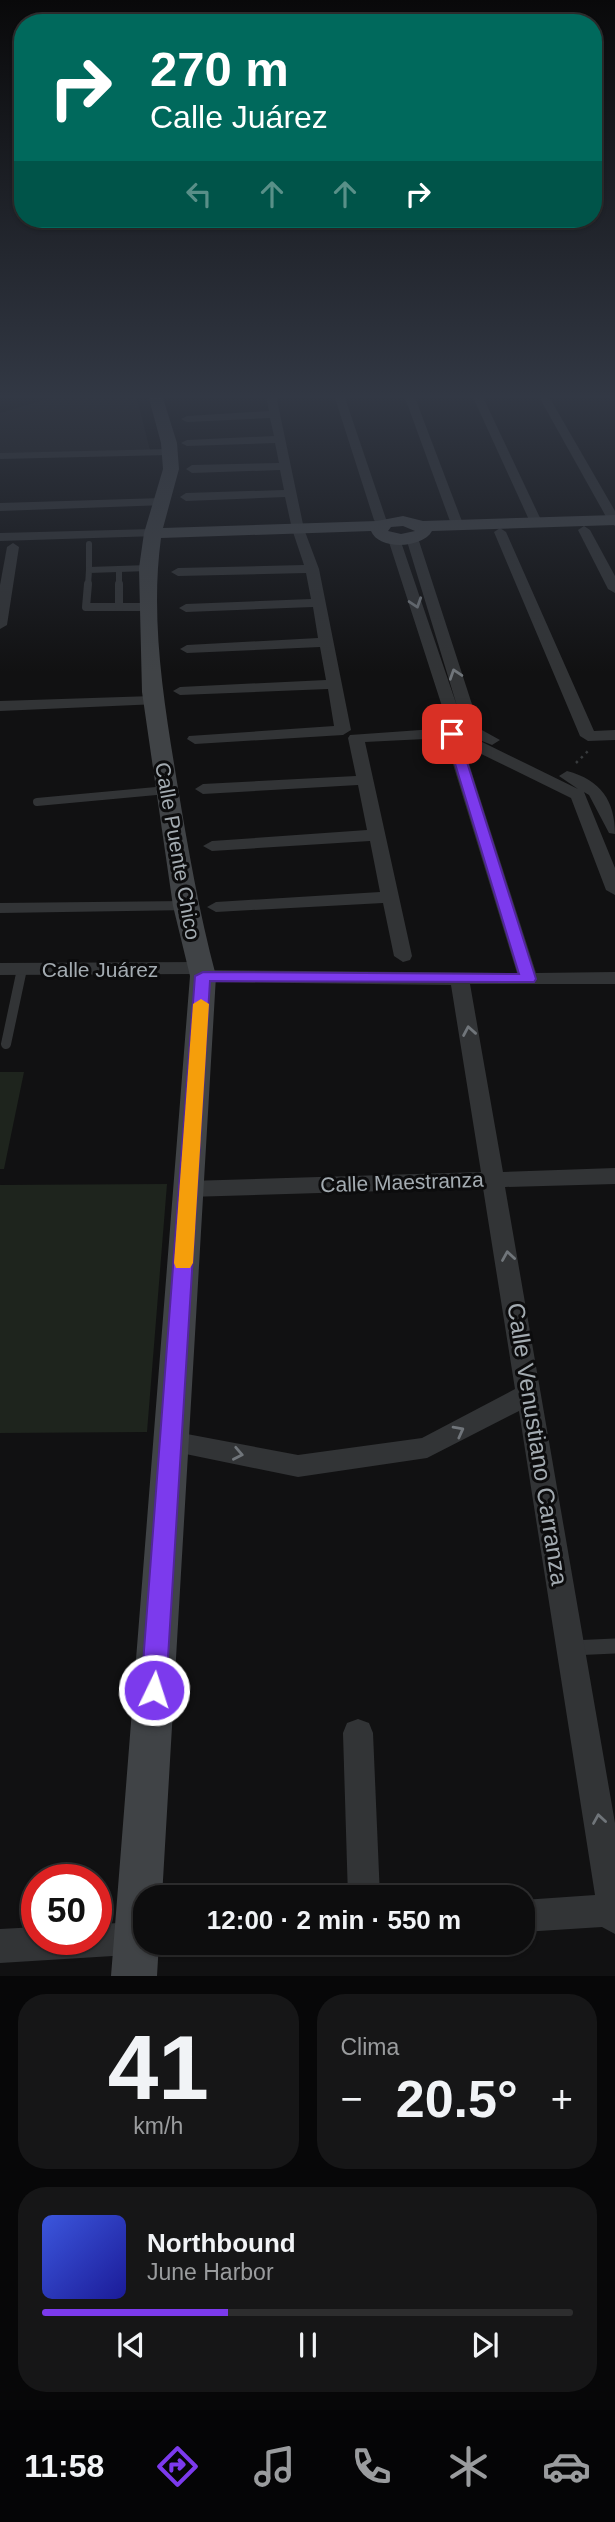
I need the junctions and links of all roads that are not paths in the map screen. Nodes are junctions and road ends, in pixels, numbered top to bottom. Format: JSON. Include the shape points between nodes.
{"nodes":[{"id":1,"x":172,"y":487,"type":"edge"},
{"id":2,"x":290,"y":487,"type":"edge"},
{"id":3,"x":369,"y":487,"type":"edge"},
{"id":4,"x":443,"y":487,"type":"edge"},
{"id":5,"x":516,"y":487,"type":"edge"},
{"id":6,"x":595,"y":487,"type":"edge"},
{"id":7,"x":291,"y":493,"type":"junction"},
{"id":8,"x":174,"y":500,"type":"junction"},
{"id":9,"x":0,"y":507,"type":"edge"},
{"id":10,"x":615,"y":523,"type":"edge"},
{"id":11,"x":457,"y":524,"type":"junction"},
{"id":12,"x":532,"y":525,"type":"junction"},
{"id":13,"x":584,"y":530,"type":"junction"},
{"id":14,"x":399,"y":532,"type":"junction"},
{"id":15,"x":500,"y":532,"type":"junction"},
{"id":16,"x":300,"y":533,"type":"junction"},
{"id":17,"x":0,"y":537,"type":"edge"},
{"id":18,"x":89,"y":544,"type":"junction"},
{"id":19,"x":7,"y":547,"type":"edge"},
{"id":20,"x":143,"y":553,"type":"junction"},
{"id":21,"x":312,"y":569,"type":"junction"},
{"id":22,"x":89,"y":570,"type":"junction"},
{"id":23,"x":178,"y":572,"type":"dead end"},
{"id":24,"x":615,"y":589,"type":"edge"},
{"id":25,"x":319,"y":603,"type":"junction"},
{"id":26,"x":133,"y":607,"type":"junction"},
{"id":27,"x":186,"y":608,"type":"dead end"},
{"id":28,"x":0,"y":625,"type":"edge"},
{"id":29,"x":326,"y":642,"type":"junction"},
{"id":30,"x":187,"y":649,"type":"dead end"},
{"id":31,"x":334,"y":684,"type":"junction"},
{"id":32,"x":167,"y":696,"type":"junction"},
{"id":33,"x":0,"y":706,"type":"edge"},
{"id":34,"x":461,"y":733,"type":"junction"},
{"id":35,"x":615,"y":735,"type":"edge"},
{"id":36,"x":195,"y":739,"type":"dead end"},
{"id":37,"x":365,"y":780,"type":"junction"},
{"id":38,"x":204,"y":789,"type":"dead end"},
{"id":39,"x":167,"y":790,"type":"junction"},
{"id":40,"x":584,"y":791,"type":"junction"},
{"id":41,"x":37,"y":803,"type":"dead end"},
{"id":42,"x":615,"y":830,"type":"edge"},
{"id":43,"x":376,"y":835,"type":"junction"},
{"id":44,"x":212,"y":846,"type":"dead end"},
{"id":45,"x":607,"y":847,"type":"edge"},
{"id":46,"x":615,"y":890,"type":"edge"},
{"id":47,"x":390,"y":897,"type":"junction"},
{"id":48,"x":185,"y":906,"type":"junction"},
{"id":49,"x":0,"y":908,"type":"edge"},
{"id":50,"x":216,"y":908,"type":"dead end"},
{"id":51,"x":403,"y":956,"type":"dead end"},
{"id":52,"x":0,"y":969,"type":"edge"},
{"id":53,"x":22,"y":969,"type":"junction"},
{"id":54,"x":201,"y":972,"type":"junction"},
{"id":55,"x":615,"y":978,"type":"edge"},
{"id":56,"x":460,"y":979,"type":"junction"},
{"id":57,"x":528,"y":979,"type":"junction"},
{"id":58,"x":6,"y":1044,"type":"dead end"},
{"id":59,"x":615,"y":1177,"type":"edge"},
{"id":60,"x":495,"y":1179,"type":"junction"},
{"id":61,"x":188,"y":1189,"type":"junction"},
{"id":62,"x":530,"y":1392,"type":"junction"},
{"id":63,"x":171,"y":1441,"type":"junction"},
{"id":64,"x":615,"y":1646,"type":"edge"},
{"id":65,"x":571,"y":1648,"type":"junction"},
{"id":66,"x":358,"y":1733,"type":"dead end"},
{"id":67,"x":142,"y":1885,"type":"edge"},
{"id":68,"x":364,"y":1885,"type":"edge"},
{"id":69,"x":615,"y":1913,"type":"edge"},
{"id":70,"x":535,"y":1916,"type":"edge"},
{"id":71,"x":0,"y":1946,"type":"edge"},
{"id":72,"x":133,"y":1951,"type":"edge"}],
"edges":[{"from":1,"to":8,"type":"main road","name":"Calle Puente Chico"},
{"from":2,"to":7,"type":"street"},
{"from":3,"to":14,"type":"street","via":[[380,520]]},
{"from":4,"to":11,"type":"street"},
{"from":5,"to":12,"type":"street"},
{"from":6,"to":10,"type":"street"},
{"from":7,"to":8,"type":"street"},
{"from":7,"to":16,"type":"street"},
{"from":8,"to":9,"type":"street"},
{"from":8,"to":20,"type":"main road","name":"Calle Puente Chico"},
{"from":10,"to":12,"type":"main road"},
{"from":10,"to":13,"type":"main road"},
{"from":11,"to":12,"type":"main road"},
{"from":11,"to":14,"type":"main road"},
{"from":12,"to":13,"type":"main road"},
{"from":12,"to":15,"type":"main road"},
{"from":13,"to":24,"type":"street"},
{"from":14,"to":15,"type":"main road"},
{"from":14,"to":16,"type":"street"},
{"from":14,"to":34,"type":"street"},
{"from":15,"to":35,"type":"street","via":[[588,736]]},
{"from":16,"to":20,"type":"street"},
{"from":16,"to":21,"type":"street"},
{"from":17,"to":20,"type":"street"},
{"from":18,"to":19,"type":"street"},
{"from":18,"to":20,"type":"street"},
{"from":18,"to":22,"type":"lane"},
{"from":19,"to":28,"type":"street"},
{"from":20,"to":22,"type":"lane"},
{"from":20,"to":26,"type":"main road","name":"Calle Puente Chico"},
{"from":21,"to":23,"type":"street"},
{"from":21,"to":25,"type":"street"},
{"from":22,"to":26,"type":"lane","via":[[86,607]]},
{"from":25,"to":27,"type":"street"},
{"from":25,"to":29,"type":"street"},
{"from":26,"to":32,"type":"main road","name":"Calle Puente Chico"},
{"from":29,"to":30,"type":"street"},
{"from":29,"to":31,"type":"street"},
{"from":31,"to":32,"type":"street"},
{"from":31,"to":36,"type":"street","via":[[343,730]]},
{"from":32,"to":33,"type":"street"},
{"from":32,"to":39,"type":"main road","name":"Calle Puente Chico"},
{"from":34,"to":37,"type":"street","via":[[356,738]]},
{"from":34,"to":40,"type":"street","via":[[564,774]]},
{"from":34,"to":40,"type":"street","via":[[467,741]]},
{"from":34,"to":57,"type":"street"},
{"from":37,"to":38,"type":"street"},
{"from":37,"to":43,"type":"street"},
{"from":39,"to":41,"type":"lane"},
{"from":39,"to":48,"type":"main road","name":"Calle Puente Chico"},
{"from":40,"to":42,"type":"street","via":[[596,792]]},
{"from":40,"to":45,"type":"street"},
{"from":43,"to":44,"type":"street"},
{"from":43,"to":47,"type":"street"},
{"from":45,"to":46,"type":"street"},
{"from":47,"to":50,"type":"street"},
{"from":47,"to":51,"type":"street"},
{"from":48,"to":49,"type":"street"},
{"from":48,"to":54,"type":"main road","name":"Calle Puente Chico"},
{"from":52,"to":53,"type":"street","name":"Calle Juárez"},
{"from":53,"to":54,"type":"street","name":"Calle Juárez"},
{"from":53,"to":58,"type":"lane"},
{"from":54,"to":56,"type":"street","name":"Calle Juárez"},
{"from":54,"to":61,"type":"main road","name":"Calle Puente Chico"},
{"from":55,"to":57,"type":"street","name":"Calle Juárez"},
{"from":56,"to":57,"type":"street","name":"Calle Juárez"},
{"from":60,"to":56,"type":"street","name":"Calle Venustiano Carranza","one_way":true},
{"from":59,"to":60,"type":"street","name":"Calle Maestranza"},
{"from":60,"to":61,"type":"street","name":"Calle Maestranza"},
{"from":62,"to":60,"type":"street","name":"Calle Venustiano Carranza","one_way":true},
{"from":61,"to":63,"type":"main road","name":"Calle Puente Chico"},
{"from":63,"to":62,"type":"street","one_way":true,"via":[[298,1466],[427,1448]]},
{"from":62,"to":65,"type":"street","name":"Calle Venustiano Carranza"},
{"from":63,"to":67,"type":"main road","name":"Calle Puente Chico"},
{"from":64,"to":65,"type":"lane"},
{"from":69,"to":65,"type":"street","name":"Calle Venustiano Carranza","one_way":true},
{"from":66,"to":68,"type":"street"},
{"from":69,"to":70,"type":"street"},
{"from":71,"to":72,"type":"street"}]}
